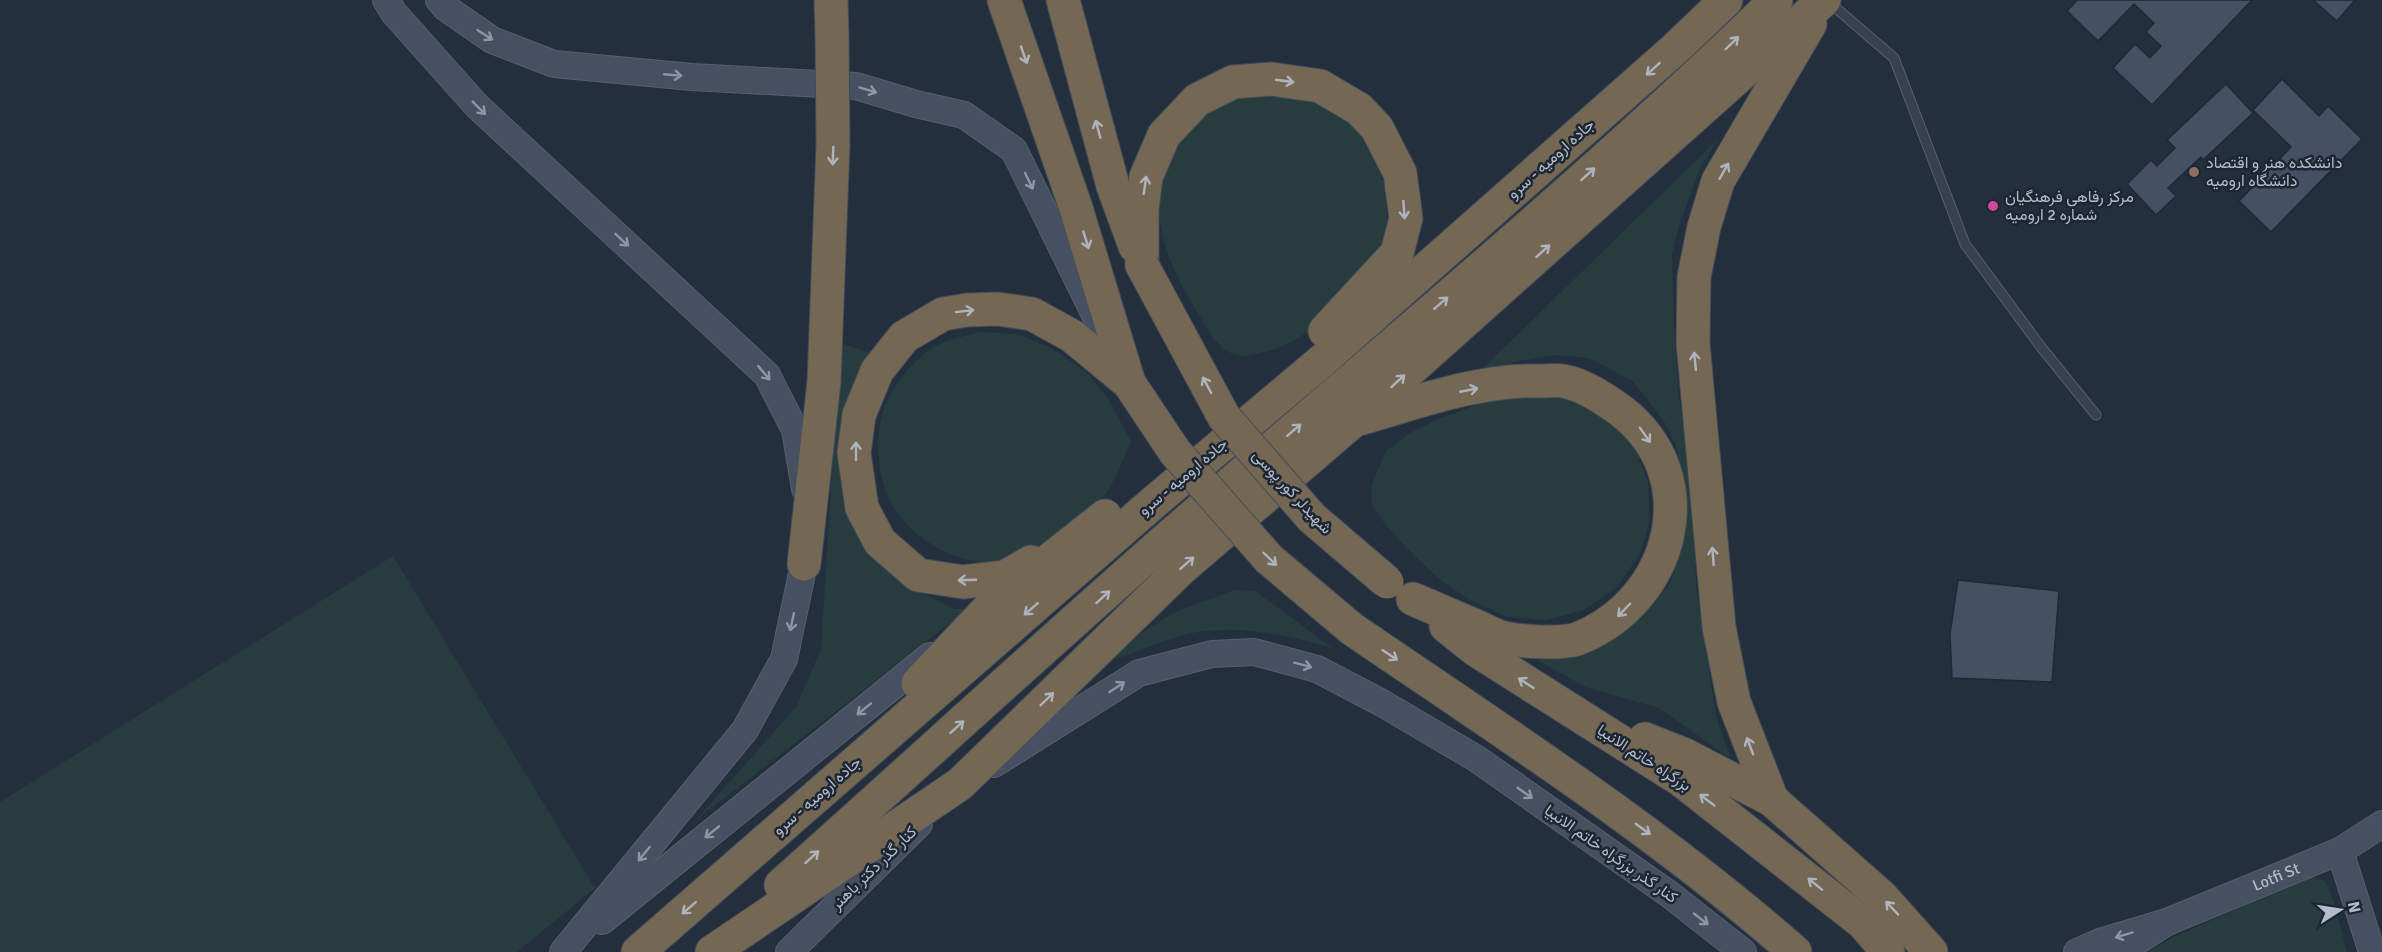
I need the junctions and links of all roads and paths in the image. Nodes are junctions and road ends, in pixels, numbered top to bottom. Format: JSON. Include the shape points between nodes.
{"nodes":[{"id":1,"x":386,"y":0,"type":"edge"},
{"id":2,"x":439,"y":0,"type":"edge"},
{"id":3,"x":831,"y":0,"type":"edge"},
{"id":4,"x":1004,"y":0,"type":"edge"},
{"id":5,"x":1063,"y":0,"type":"edge"},
{"id":6,"x":1726,"y":0,"type":"edge"},
{"id":7,"x":1776,"y":0,"type":"edge"},
{"id":8,"x":1825,"y":0,"type":"edge"},
{"id":9,"x":1475,"y":226,"type":"junction"},
{"id":10,"x":1142,"y":265,"type":"junction"},
{"id":11,"x":1325,"y":331,"type":"junction"},
{"id":12,"x":1129,"y":383,"type":"junction"},
{"id":13,"x":2096,"y":415,"type":"dead end"},
{"id":14,"x":1352,"y":422,"type":"junction"},
{"id":15,"x":1095,"y":525,"type":"junction"},
{"id":16,"x":804,"y":564,"type":"junction"},
{"id":17,"x":1400,"y":590,"type":"junction"},
{"id":18,"x":991,"y":606,"type":"junction"},
{"id":19,"x":1564,"y":708,"type":"junction"},
{"id":20,"x":960,"y":784,"type":"junction"},
{"id":21,"x":1772,"y":800,"type":"junction"},
{"id":22,"x":2382,"y":824,"type":"edge"},
{"id":23,"x":765,"y":842,"type":"junction"},
{"id":24,"x":2340,"y":851,"type":"junction"},
{"id":25,"x":2167,"y":922,"type":"junction"},
{"id":26,"x":1924,"y":943,"type":"edge"},
{"id":27,"x":563,"y":952,"type":"edge"},
{"id":28,"x":638,"y":952,"type":"edge"},
{"id":29,"x":706,"y":952,"type":"edge"},
{"id":30,"x":712,"y":952,"type":"edge"},
{"id":31,"x":789,"y":952,"type":"edge"},
{"id":32,"x":1743,"y":952,"type":"edge"},
{"id":33,"x":1795,"y":952,"type":"edge"},
{"id":34,"x":1888,"y":952,"type":"edge"},
{"id":35,"x":1944,"y":952,"type":"edge"},
{"id":36,"x":2077,"y":952,"type":"edge"},
{"id":37,"x":2120,"y":952,"type":"edge"},
{"id":38,"x":2372,"y":952,"type":"edge"}],
"edges":[{"from":1,"to":16,"type":"main road","one_way":true,"via":[[477,106],[767,375],[795,430],[805,487]]},
{"from":2,"to":12,"type":"main road","one_way":true,"via":[[492,40],[554,64],[856,86],[964,115],[1014,150]]},
{"from":3,"to":16,"type":"highway","one_way":true,"bridge":true,"via":[[833,145],[824,381]]},
{"from":4,"to":12,"type":"highway","one_way":true,"via":[[1076,207]]},
{"from":10,"to":5,"type":"highway","name":"شهیدلر کور پوسی","one_way":true,"via":[[1113,186]]},
{"from":6,"to":9,"type":"highway","name":"جاده ارومیه - سرو","one_way":true},
{"from":29,"to":7,"type":"highway","one_way":true,"via":[[1170,537],[1498,254],[1702,72]]},
{"from":8,"to":13,"type":"lane","via":[[1894,58],[1965,244]]},
{"from":14,"to":8,"type":"highway","one_way":true},
{"from":21,"to":8,"type":"highway","one_way":true,"via":[[1734,702],[1719,627],[1693,343],[1694,277],[1718,181]]},
{"from":9,"to":11,"type":"highway"},
{"from":9,"to":23,"type":"highway","name":"جاده ارومیه - سرو","one_way":true},
{"from":10,"to":11,"type":"highway","one_way":true,"via":[[1146,177],[1164,135],[1197,100],[1233,82],[1272,79],[1320,86],[1359,109],[1377,128],[1401,173],[1406,218],[1397,253]]},
{"from":17,"to":10,"type":"highway","name":"شهیدلر کور پوسی","one_way":true,"bridge":true,"via":[[1312,518],[1224,417]]},
{"from":11,"to":15,"type":"highway"},
{"from":15,"to":12,"type":"highway","one_way":true,"via":[[1005,577],[963,582],[918,575],[880,542],[862,508],[854,453],[859,415],[877,370],[904,337],[943,314],[967,310],[1032,314],[1072,336]]},
{"from":12,"to":33,"type":"highway","one_way":true,"bridge":true,"via":[[1175,452],[1269,559],[1352,629],[1683,858]]},
{"from":14,"to":17,"type":"highway","one_way":true,"via":[[1443,395],[1518,380],[1563,381],[1601,396],[1637,423],[1661,463],[1671,521],[1661,561],[1644,590],[1616,619],[1575,640],[1504,638]]},
{"from":20,"to":14,"type":"highway","one_way":true,"via":[[1181,569]]},
{"from":15,"to":18,"type":"highway"},
{"from":16,"to":27,"type":"main road","one_way":true,"via":[[784,659],[745,730]]},
{"from":19,"to":17,"type":"highway","name":"بزرگراه خاتم الانبیا","one_way":true,"via":[[1476,650]]},
{"from":18,"to":23,"type":"highway"},
{"from":18,"to":27,"type":"main road","one_way":true},
{"from":19,"to":21,"type":"highway","via":[[1683,754]]},
{"from":34,"to":19,"type":"highway","name":"بزرگراه خاتم الانبیا","one_way":true,"via":[[1863,923],[1690,787]]},
{"from":20,"to":30,"type":"highway"},
{"from":20,"to":31,"type":"main road","name":"کنار گذر دکتر باهنر"},
{"from":20,"to":32,"type":"main road","name":"کنار گذر بزرگراه خاتم الانبیا","one_way":true,"via":[[1138,673],[1212,654],[1254,652],[1317,669],[1478,759],[1669,894]]},
{"from":26,"to":21,"type":"highway","one_way":true,"via":[[1882,897]]},
{"from":22,"to":24,"type":"main road","name":"Lotfi St"},
{"from":23,"to":28,"type":"highway","name":"جاده ارومیه - سرو","one_way":true},
{"from":24,"to":25,"type":"main road","name":"Lotfi St"},
{"from":24,"to":38,"type":"main road"},
{"from":25,"to":36,"type":"main road","one_way":true},
{"from":25,"to":37,"type":"main road"},
{"from":26,"to":35,"type":"main road"}]}
